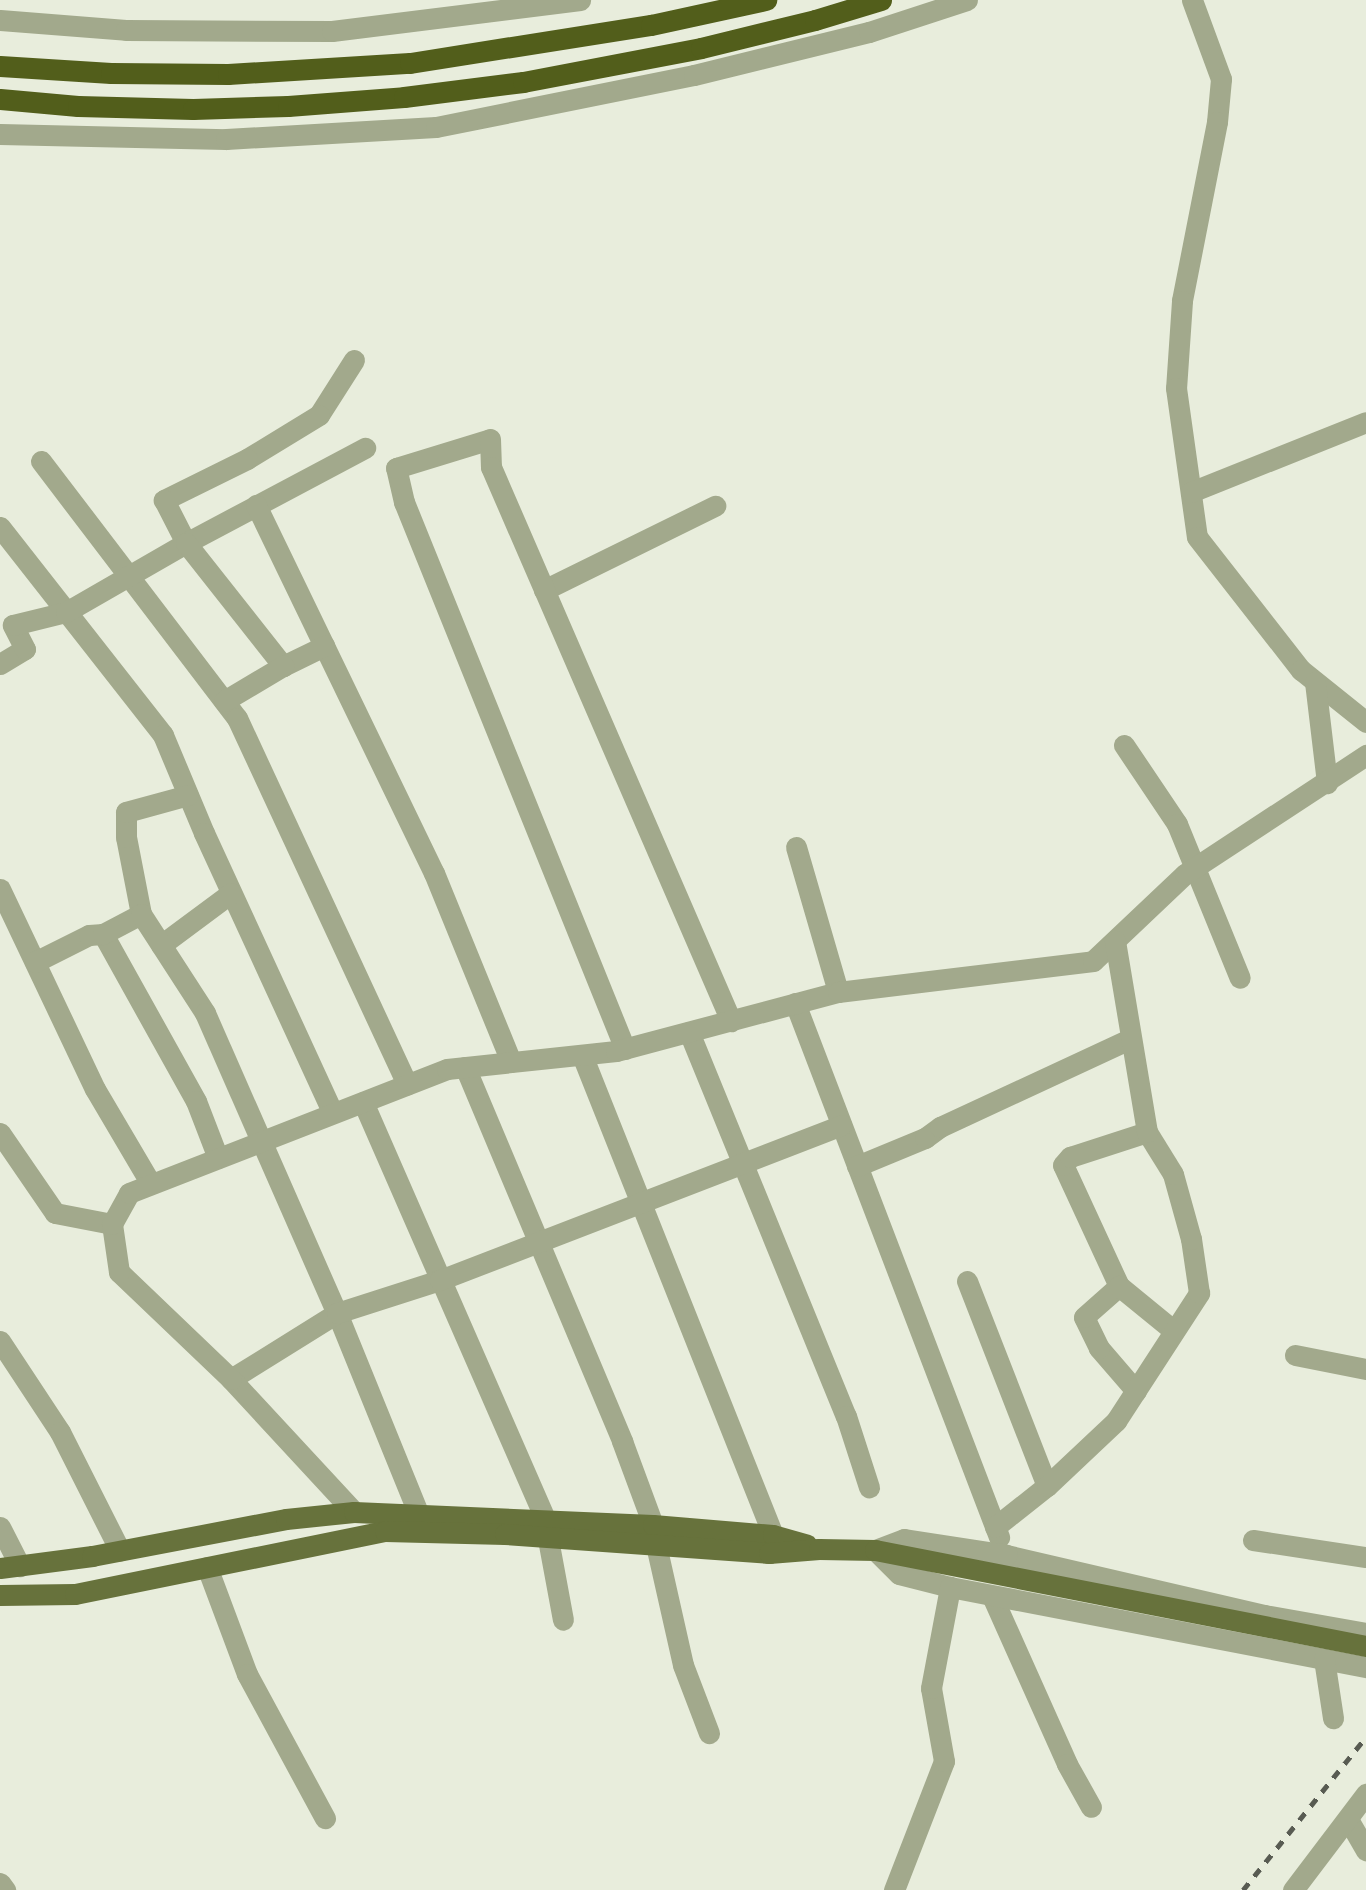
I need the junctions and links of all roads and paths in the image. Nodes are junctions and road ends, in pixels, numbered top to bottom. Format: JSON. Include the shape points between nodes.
{"nodes":[{"id":1,"x":580,"y":0,"type":"edge"},
{"id":2,"x":766,"y":0,"type":"edge"},
{"id":3,"x":881,"y":0,"type":"edge"},
{"id":4,"x":967,"y":0,"type":"edge"},
{"id":5,"x":1192,"y":0,"type":"edge"},
{"id":6,"x":0,"y":20,"type":"edge"},
{"id":7,"x":0,"y":66,"type":"edge"},
{"id":8,"x":0,"y":99,"type":"edge"},
{"id":9,"x":0,"y":134,"type":"edge"},
{"id":10,"x":354,"y":360,"type":"dead end"},
{"id":11,"x":1366,"y":422,"type":"edge"},
{"id":12,"x":365,"y":448,"type":"dead end"},
{"id":13,"x":41,"y":461,"type":"dead end"},
{"id":14,"x":1191,"y":492,"type":"junction"},
{"id":15,"x":256,"y":505,"type":"junction"},
{"id":16,"x":715,"y":506,"type":"dead end"},
{"id":17,"x":0,"y":527,"type":"edge"},
{"id":18,"x":187,"y":544,"type":"junction"},
{"id":19,"x":130,"y":578,"type":"junction"},
{"id":20,"x":544,"y":590,"type":"junction"},
{"id":21,"x":66,"y":612,"type":"junction"},
{"id":22,"x":324,"y":646,"type":"junction"},
{"id":23,"x":0,"y":664,"type":"edge"},
{"id":24,"x":284,"y":666,"type":"junction"},
{"id":25,"x":1315,"y":682,"type":"junction"},
{"id":26,"x":225,"y":701,"type":"junction"},
{"id":27,"x":1366,"y":722,"type":"edge"},
{"id":28,"x":1124,"y":745,"type":"dead end"},
{"id":29,"x":1366,"y":755,"type":"edge"},
{"id":30,"x":1327,"y":783,"type":"junction"},
{"id":31,"x":188,"y":795,"type":"junction"},
{"id":32,"x":796,"y":847,"type":"dead end"},
{"id":33,"x":1197,"y":867,"type":"junction"},
{"id":34,"x":0,"y":889,"type":"edge"},
{"id":35,"x":231,"y":892,"type":"junction"},
{"id":36,"x":141,"y":914,"type":"junction"},
{"id":37,"x":103,"y":934,"type":"junction"},
{"id":38,"x":1115,"y":941,"type":"junction"},
{"id":39,"x":161,"y":945,"type":"junction"},
{"id":40,"x":35,"y":962,"type":"junction"},
{"id":41,"x":1240,"y":978,"type":"dead end"},
{"id":42,"x":838,"y":992,"type":"junction"},
{"id":43,"x":795,"y":1003,"type":"junction"},
{"id":44,"x":731,"y":1021,"type":"junction"},
{"id":45,"x":689,"y":1032,"type":"junction"},
{"id":46,"x":1130,"y":1039,"type":"junction"},
{"id":47,"x":625,"y":1049,"type":"junction"},
{"id":48,"x":582,"y":1055,"type":"junction"},
{"id":49,"x":511,"y":1062,"type":"junction"},
{"id":50,"x":465,"y":1067,"type":"junction"},
{"id":51,"x":407,"y":1085,"type":"junction"},
{"id":52,"x":363,"y":1102,"type":"junction"},
{"id":53,"x":333,"y":1113,"type":"junction"},
{"id":54,"x":841,"y":1125,"type":"junction"},
{"id":55,"x":1146,"y":1132,"type":"junction"},
{"id":56,"x":0,"y":1133,"type":"edge"},
{"id":57,"x":259,"y":1142,"type":"junction"},
{"id":58,"x":218,"y":1158,"type":"junction"},
{"id":59,"x":743,"y":1165,"type":"junction"},
{"id":60,"x":857,"y":1166,"type":"junction"},
{"id":61,"x":151,"y":1184,"type":"junction"},
{"id":62,"x":642,"y":1204,"type":"junction"},
{"id":63,"x":111,"y":1224,"type":"junction"},
{"id":64,"x":538,"y":1240,"type":"junction"},
{"id":65,"x":440,"y":1280,"type":"junction"},
{"id":66,"x":967,"y":1281,"type":"dead end"},
{"id":67,"x":1119,"y":1286,"type":"junction"},
{"id":68,"x":337,"y":1313,"type":"junction"},
{"id":69,"x":1174,"y":1331,"type":"junction"},
{"id":70,"x":0,"y":1341,"type":"edge"},
{"id":71,"x":1295,"y":1354,"type":"dead end"},
{"id":72,"x":1366,"y":1369,"type":"edge"},
{"id":73,"x":231,"y":1379,"type":"junction"},
{"id":74,"x":1136,"y":1391,"type":"junction"},
{"id":75,"x":1047,"y":1486,"type":"junction"},
{"id":76,"x":869,"y":1487,"type":"dead end"},
{"id":77,"x":354,"y":1511,"type":"junction"},
{"id":78,"x":418,"y":1512,"type":"junction"},
{"id":79,"x":0,"y":1527,"type":"edge"},
{"id":80,"x":995,"y":1528,"type":"junction"},
{"id":81,"x":546,"y":1529,"type":"junction"},
{"id":82,"x":655,"y":1535,"type":"junction"},
{"id":83,"x":773,"y":1535,"type":"junction"},
{"id":84,"x":1253,"y":1540,"type":"dead end"},
{"id":85,"x":819,"y":1549,"type":"junction"},
{"id":86,"x":875,"y":1550,"type":"junction"},
{"id":87,"x":120,"y":1551,"type":"junction"},
{"id":88,"x":1007,"y":1555,"type":"junction"},
{"id":89,"x":1366,"y":1558,"type":"edge"},
{"id":90,"x":10,"y":1567,"type":"edge"},
{"id":91,"x":207,"y":1567,"type":"junction"},
{"id":92,"x":950,"y":1587,"type":"junction"},
{"id":93,"x":0,"y":1595,"type":"edge"},
{"id":94,"x":992,"y":1596,"type":"junction"},
{"id":95,"x":563,"y":1620,"type":"dead end"},
{"id":96,"x":1366,"y":1633,"type":"edge"},
{"id":97,"x":1366,"y":1646,"type":"edge"},
{"id":98,"x":1324,"y":1659,"type":"junction"},
{"id":99,"x":1366,"y":1667,"type":"edge"},
{"id":100,"x":1333,"y":1717,"type":"dead end"},
{"id":101,"x":709,"y":1733,"type":"dead end"},
{"id":102,"x":1366,"y":1794,"type":"edge"},
{"id":103,"x":1091,"y":1807,"type":"dead end"},
{"id":104,"x":325,"y":1818,"type":"dead end"},
{"id":105,"x":1349,"y":1821,"type":"junction"},
{"id":106,"x":1366,"y":1851,"type":"edge"},
{"id":107,"x":0,"y":1883,"type":"edge"},
{"id":108,"x":5,"y":1890,"type":"edge"},
{"id":109,"x":894,"y":1890,"type":"edge"},
{"id":110,"x":1293,"y":1890,"type":"edge"}],
"edges":[{"from":1,"to":6,"type":"street","via":[[332,32],[126,30]]},
{"from":2,"to":7,"type":"highway","via":[[517,48],[398,64],[228,74]]},
{"from":3,"to":8,"type":"highway","via":[[701,48],[523,82],[404,97],[193,109]]},
{"from":4,"to":9,"type":"street","via":[[869,32],[694,75],[436,127],[226,139]]},
{"from":5,"to":14,"type":"street","via":[[1221,79],[1217,122],[1182,301],[1176,388]]},
{"from":10,"to":18,"type":"street","via":[[319,415],[247,459],[164,500]]},
{"from":11,"to":14,"type":"street"},
{"from":12,"to":15,"type":"street"},
{"from":13,"to":19,"type":"street"},
{"from":14,"to":25,"type":"street","via":[[1197,537]]},
{"from":15,"to":18,"type":"street"},
{"from":15,"to":22,"type":"street"},
{"from":16,"to":20,"type":"street"},
{"from":17,"to":21,"type":"street"},
{"from":18,"to":19,"type":"street"},
{"from":18,"to":24,"type":"street"},
{"from":19,"to":21,"type":"street"},
{"from":19,"to":26,"type":"street"},
{"from":20,"to":44,"type":"street"},
{"from":20,"to":47,"type":"street","via":[[491,467],[490,439],[396,468],[404,502]]},
{"from":21,"to":23,"type":"street","via":[[13,625],[25,649]]},
{"from":21,"to":31,"type":"street","via":[[163,735]]},
{"from":22,"to":24,"type":"street"},
{"from":22,"to":49,"type":"street","via":[[434,873]]},
{"from":24,"to":26,"type":"street"},
{"from":25,"to":27,"type":"street"},
{"from":25,"to":30,"type":"street"},
{"from":26,"to":51,"type":"street","via":[[237,718]]},
{"from":28,"to":33,"type":"street","via":[[1177,824]]},
{"from":29,"to":30,"type":"street"},
{"from":30,"to":33,"type":"street"},
{"from":31,"to":35,"type":"street"},
{"from":31,"to":36,"type":"street","via":[[126,812],[126,837]]},
{"from":32,"to":42,"type":"street"},
{"from":33,"to":38,"type":"street"},
{"from":33,"to":41,"type":"street"},
{"from":34,"to":40,"type":"street"},
{"from":35,"to":39,"type":"street"},
{"from":35,"to":53,"type":"street"},
{"from":36,"to":37,"type":"street"},
{"from":36,"to":39,"type":"street"},
{"from":37,"to":40,"type":"street","via":[[89,935]]},
{"from":37,"to":58,"type":"street","via":[[195,1101]]},
{"from":38,"to":42,"type":"street","via":[[1093,961]]},
{"from":38,"to":46,"type":"street"},
{"from":39,"to":57,"type":"street","via":[[205,1013]]},
{"from":40,"to":61,"type":"street","via":[[95,1089]]},
{"from":42,"to":43,"type":"street"},
{"from":43,"to":44,"type":"street"},
{"from":43,"to":54,"type":"street"},
{"from":44,"to":45,"type":"street"},
{"from":45,"to":47,"type":"street"},
{"from":45,"to":59,"type":"street"},
{"from":46,"to":55,"type":"street"},
{"from":46,"to":60,"type":"street"},
{"from":47,"to":48,"type":"street"},
{"from":48,"to":49,"type":"street"},
{"from":48,"to":62,"type":"street"},
{"from":49,"to":50,"type":"street"},
{"from":50,"to":51,"type":"street"},
{"from":50,"to":64,"type":"street"},
{"from":51,"to":52,"type":"street"},
{"from":52,"to":53,"type":"street"},
{"from":52,"to":65,"type":"street"},
{"from":53,"to":57,"type":"street"},
{"from":54,"to":59,"type":"street"},
{"from":54,"to":60,"type":"street"},
{"from":55,"to":67,"type":"street","via":[[1070,1157],[1063,1165]]},
{"from":55,"to":69,"type":"street","via":[[1173,1174],[1191,1239],[1199,1293]]},
{"from":56,"to":63,"type":"street","via":[[55,1213]]},
{"from":57,"to":58,"type":"street"},
{"from":57,"to":68,"type":"street"},
{"from":58,"to":61,"type":"street"},
{"from":59,"to":62,"type":"street"},
{"from":59,"to":76,"type":"street","via":[[846,1416]]},
{"from":60,"to":80,"type":"street"},
{"from":61,"to":63,"type":"street","via":[[129,1193]]},
{"from":62,"to":64,"type":"street"},
{"from":62,"to":83,"type":"street"},
{"from":63,"to":73,"type":"street","via":[[119,1272]]},
{"from":64,"to":65,"type":"street"},
{"from":64,"to":82,"type":"street","via":[[622,1441]]},
{"from":65,"to":68,"type":"street"},
{"from":65,"to":81,"type":"street"},
{"from":66,"to":75,"type":"street"},
{"from":67,"to":69,"type":"street"},
{"from":67,"to":74,"type":"street","via":[[1084,1317],[1099,1348]]},
{"from":68,"to":73,"type":"street"},
{"from":68,"to":78,"type":"street"},
{"from":69,"to":74,"type":"street"},
{"from":70,"to":87,"type":"street","via":[[60,1432]]},
{"from":71,"to":72,"type":"street"},
{"from":73,"to":77,"type":"street"},
{"from":74,"to":75,"type":"street","via":[[1116,1421]]},
{"from":75,"to":80,"type":"street"},
{"from":77,"to":78,"type":"main road"},
{"from":77,"to":87,"type":"main road","via":[[286,1519]]},
{"from":78,"to":81,"type":"main road"},
{"from":79,"to":90,"type":"street"},
{"from":80,"to":88,"type":"street"},
{"from":81,"to":82,"type":"main road"},
{"from":81,"to":91,"type":"main road","via":[[386,1531]]},
{"from":81,"to":95,"type":"street"},
{"from":82,"to":83,"type":"main road"},
{"from":82,"to":85,"type":"main road","via":[[769,1553]]},
{"from":82,"to":101,"type":"street","via":[[683,1665]]},
{"from":83,"to":85,"type":"main road"},
{"from":84,"to":89,"type":"street"},
{"from":85,"to":86,"type":"main road"},
{"from":86,"to":88,"type":"street","via":[[904,1539]]},
{"from":86,"to":92,"type":"street","via":[[899,1574]]},
{"from":86,"to":97,"type":"main road"},
{"from":87,"to":90,"type":"main road"},
{"from":88,"to":96,"type":"street","via":[[1264,1615]]},
{"from":91,"to":93,"type":"main road","via":[[75,1594]]},
{"from":91,"to":104,"type":"street","via":[[247,1675]]},
{"from":92,"to":94,"type":"street"},
{"from":92,"to":109,"type":"street","via":[[931,1688],[944,1761]]},
{"from":94,"to":98,"type":"street"},
{"from":94,"to":103,"type":"street"},
{"from":98,"to":99,"type":"street"},
{"from":98,"to":100,"type":"street"},
{"from":102,"to":105,"type":"street"},
{"from":105,"to":106,"type":"street"},
{"from":105,"to":110,"type":"street"},
{"from":107,"to":108,"type":"street"}]}
